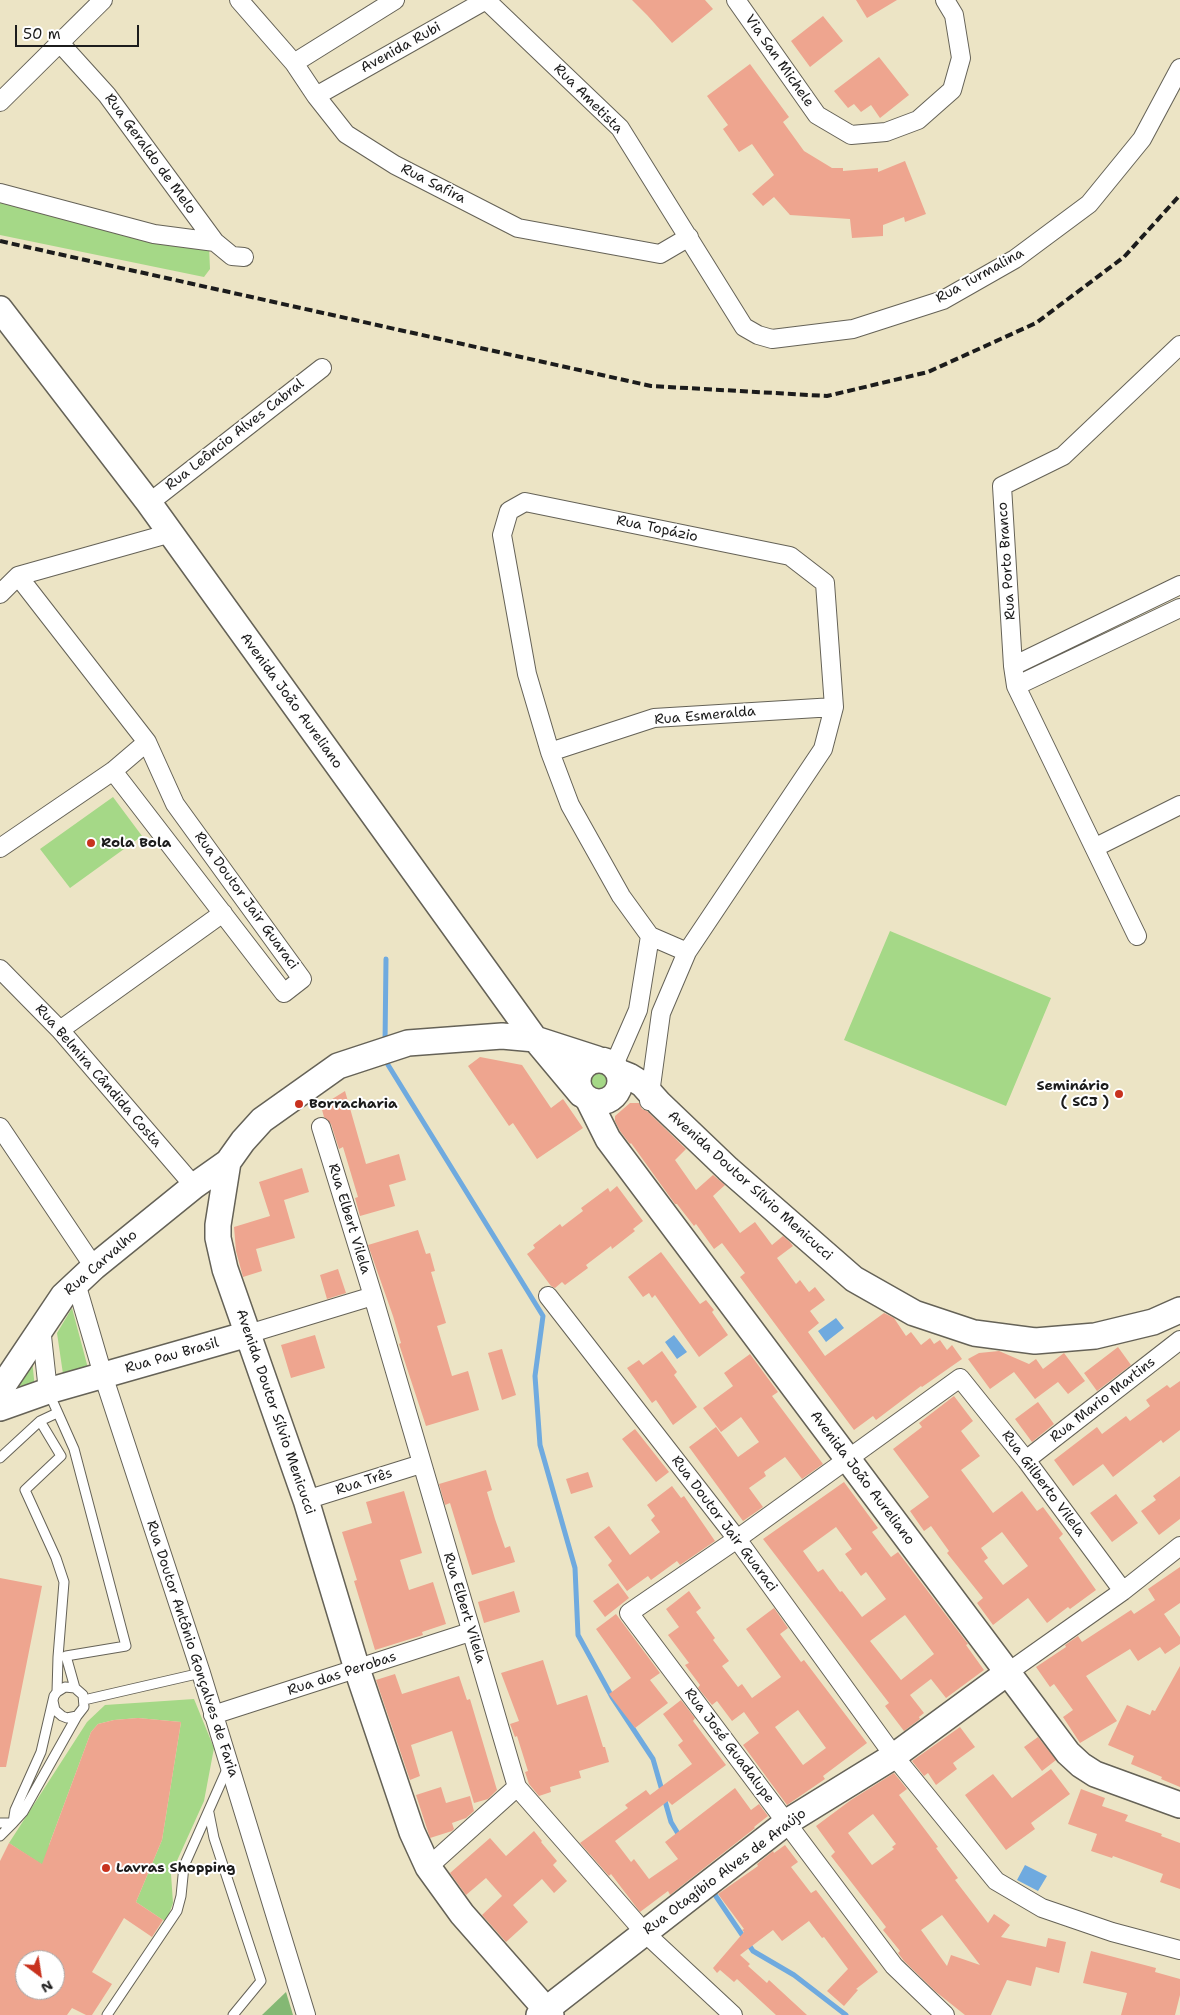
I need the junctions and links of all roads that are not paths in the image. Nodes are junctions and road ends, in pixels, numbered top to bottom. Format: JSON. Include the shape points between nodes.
{"nodes":[{"id":1,"x":103,"y":0,"type":"edge"},
{"id":2,"x":239,"y":0,"type":"edge"},
{"id":3,"x":395,"y":0,"type":"edge"},
{"id":4,"x":486,"y":0,"type":"edge"},
{"id":5,"x":736,"y":0,"type":"edge"},
{"id":6,"x":945,"y":0,"type":"edge"},
{"id":7,"x":59,"y":42,"type":"junction"},
{"id":8,"x":294,"y":63,"type":"junction"},
{"id":9,"x":1180,"y":68,"type":"edge"},
{"id":10,"x":316,"y":96,"type":"junction"},
{"id":11,"x":0,"y":102,"type":"edge"},
{"id":12,"x":0,"y":193,"type":"edge"},
{"id":13,"x":689,"y":237,"type":"junction"},
{"id":14,"x":214,"y":242,"type":"junction"},
{"id":15,"x":244,"y":257,"type":"dead end"},
{"id":16,"x":0,"y":309,"type":"edge"},
{"id":17,"x":1180,"y":345,"type":"edge"},
{"id":18,"x":322,"y":368,"type":"dead end"},
{"id":19,"x":149,"y":503,"type":"junction"},
{"id":20,"x":171,"y":533,"type":"junction"},
{"id":21,"x":18,"y":576,"type":"junction"},
{"id":22,"x":1180,"y":584,"type":"edge"},
{"id":23,"x":0,"y":594,"type":"edge"},
{"id":24,"x":1134,"y":607,"type":"junction"},
{"id":25,"x":1180,"y":608,"type":"edge"},
{"id":26,"x":1144,"y":626,"type":"junction"},
{"id":27,"x":1076,"y":635,"type":"junction"},
{"id":28,"x":1084,"y":654,"type":"junction"},
{"id":29,"x":1014,"y":666,"type":"junction"},
{"id":30,"x":1016,"y":686,"type":"junction"},
{"id":31,"x":834,"y":707,"type":"junction"},
{"id":32,"x":147,"y":742,"type":"junction"},
{"id":33,"x":550,"y":752,"type":"junction"},
{"id":34,"x":113,"y":771,"type":"junction"},
{"id":35,"x":1180,"y":805,"type":"edge"},
{"id":36,"x":1096,"y":847,"type":"junction"},
{"id":37,"x":0,"y":848,"type":"edge"},
{"id":38,"x":223,"y":913,"type":"junction"},
{"id":39,"x":650,"y":936,"type":"junction"},
{"id":40,"x":1137,"y":936,"type":"dead end"},
{"id":41,"x":687,"y":952,"type":"junction"},
{"id":42,"x":0,"y":969,"type":"edge"},
{"id":43,"x":638,"y":1010,"type":"junction"},
{"id":44,"x":661,"y":1012,"type":"junction"},
{"id":45,"x":60,"y":1030,"type":"junction"},
{"id":46,"x":535,"y":1039,"type":"junction"},
{"id":47,"x":603,"y":1083,"type":"junction"},
{"id":48,"x":652,"y":1099,"type":"junction"},
{"id":49,"x":0,"y":1127,"type":"edge"},
{"id":50,"x":321,"y":1127,"type":"dead end"},
{"id":51,"x":228,"y":1162,"type":"junction"},
{"id":52,"x":194,"y":1186,"type":"junction"},
{"id":53,"x":85,"y":1275,"type":"junction"},
{"id":54,"x":373,"y":1296,"type":"junction"},
{"id":55,"x":548,"y":1296,"type":"dead end"},
{"id":56,"x":1180,"y":1310,"type":"edge"},
{"id":57,"x":41,"y":1327,"type":"junction"},
{"id":58,"x":248,"y":1334,"type":"junction"},
{"id":59,"x":1180,"y":1340,"type":"edge"},
{"id":60,"x":103,"y":1375,"type":"junction"},
{"id":61,"x":3,"y":1394,"type":"edge"},
{"id":62,"x":52,"y":1402,"type":"junction"},
{"id":63,"x":40,"y":1421,"type":"junction"},
{"id":64,"x":0,"y":1458,"type":"edge"},
{"id":65,"x":847,"y":1459,"type":"junction"},
{"id":66,"x":1026,"y":1460,"type":"junction"},
{"id":67,"x":421,"y":1464,"type":"junction"},
{"id":68,"x":306,"y":1500,"type":"junction"},
{"id":69,"x":737,"y":1539,"type":"junction"},
{"id":70,"x":1180,"y":1546,"type":"edge"},
{"id":71,"x":1124,"y":1591,"type":"junction"},
{"id":72,"x":470,"y":1632,"type":"junction"},
{"id":73,"x":357,"y":1669,"type":"junction"},
{"id":74,"x":202,"y":1673,"type":"junction"},
{"id":75,"x":1007,"y":1673,"type":"junction"},
{"id":76,"x":75,"y":1688,"type":"junction"},
{"id":77,"x":55,"y":1696,"type":"junction"},
{"id":78,"x":84,"y":1700,"type":"junction"},
{"id":79,"x":213,"y":1715,"type":"junction"},
{"id":80,"x":77,"y":1716,"type":"junction"},
{"id":81,"x":894,"y":1756,"type":"junction"},
{"id":82,"x":229,"y":1764,"type":"junction"},
{"id":83,"x":517,"y":1787,"type":"junction"},
{"id":84,"x":1180,"y":1806,"type":"edge"},
{"id":85,"x":208,"y":1813,"type":"junction"},
{"id":86,"x":787,"y":1822,"type":"junction"},
{"id":87,"x":0,"y":1823,"type":"edge"},
{"id":88,"x":13,"y":1823,"type":"junction"},
{"id":89,"x":0,"y":1836,"type":"edge"},
{"id":90,"x":428,"y":1867,"type":"junction"},
{"id":91,"x":645,"y":1933,"type":"junction"},
{"id":92,"x":1180,"y":1950,"type":"edge"},
{"id":93,"x":545,"y":2013,"type":"edge"},
{"id":94,"x":107,"y":2015,"type":"edge"},
{"id":95,"x":233,"y":2015,"type":"edge"},
{"id":96,"x":306,"y":2015,"type":"edge"},
{"id":97,"x":733,"y":2015,"type":"edge"},
{"id":98,"x":945,"y":2015,"type":"edge"}],
"edges":[{"from":1,"to":7,"type":"street"},
{"from":2,"to":8,"type":"street","name":"Rua Safira"},
{"from":3,"to":8,"type":"street"},
{"from":4,"to":10,"type":"street","name":"Avenida Rubi"},
{"from":4,"to":13,"type":"street","name":"Rua Ametista","via":[[620,128]]},
{"from":5,"to":6,"type":"street","name":"Via San Michele","via":[[817,115],[851,135],[886,132],[918,120],[952,90],[961,58],[954,14]]},
{"from":7,"to":11,"type":"street"},
{"from":7,"to":14,"type":"street","name":"Rua Geraldo de Melo","via":[[107,95]]},
{"from":8,"to":10,"type":"street","name":"Rua Safira"},
{"from":9,"to":13,"type":"street","name":"Rua Turmalina","via":[[1142,139],[1089,204],[1015,259],[942,300],[854,330],[772,339],[744,327]]},
{"from":10,"to":13,"type":"street","name":"Rua Safira","via":[[346,134],[395,165],[518,228],[660,254]]},
{"from":12,"to":14,"type":"street","via":[[154,234]]},
{"from":14,"to":15,"type":"street","name":"Rua Geraldo de Melo","via":[[232,256]]},
{"from":16,"to":19,"type":"main road","name":"Avenida João Aureliano"},
{"from":17,"to":29,"type":"street","name":"Rua Porto Branco","via":[[1063,456],[1002,486]]},
{"from":18,"to":19,"type":"street","name":"Rua Leôncio Alves Cabral"},
{"from":19,"to":20,"type":"main road","name":"Avenida João Aureliano"},
{"from":20,"to":21,"type":"street"},
{"from":20,"to":46,"type":"main road","name":"Avenida João Aureliano"},
{"from":21,"to":23,"type":"street"},
{"from":21,"to":32,"type":"street","name":"Rua Doutor Jair Guaraci"},
{"from":22,"to":24,"type":"street"},
{"from":24,"to":26,"type":"street"},
{"from":24,"to":27,"type":"street"},
{"from":25,"to":26,"type":"street"},
{"from":26,"to":28,"type":"street"},
{"from":27,"to":28,"type":"street"},
{"from":27,"to":29,"type":"street"},
{"from":28,"to":30,"type":"street"},
{"from":29,"to":30,"type":"street","name":"Rua Porto Branco"},
{"from":30,"to":36,"type":"street","name":"Rua Porto Branco"},
{"from":31,"to":33,"type":"street","name":"Rua Esmeralda","via":[[654,718]]},
{"from":31,"to":33,"type":"street","name":"Rua Topázio","via":[[824,583],[790,556],[525,502],[509,511],[502,535],[527,674]]},
{"from":31,"to":41,"type":"street","name":"Rua Topázio","via":[[823,749]]},
{"from":32,"to":34,"type":"street"},
{"from":32,"to":38,"type":"street","name":"Rua Doutor Jair Guaraci","via":[[175,804],[302,979],[284,992]]},
{"from":33,"to":39,"type":"street","name":"Rua Topázio","via":[[570,805],[621,896]]},
{"from":34,"to":37,"type":"street"},
{"from":34,"to":38,"type":"street","name":"Rua Doutor Jair Guaraci"},
{"from":35,"to":36,"type":"street"},
{"from":36,"to":40,"type":"street","name":"Rua Porto Branco"},
{"from":38,"to":45,"type":"street"},
{"from":39,"to":41,"type":"street"},
{"from":39,"to":43,"type":"street"},
{"from":41,"to":44,"type":"street","name":"Rua Topázio"},
{"from":42,"to":45,"type":"street","name":"Rua Belmira Cândida Costa"},
{"from":43,"to":44,"type":"street"},
{"from":43,"to":47,"type":"street"},
{"from":44,"to":48,"type":"street","name":"Rua Topázio"},
{"from":45,"to":52,"type":"street","name":"Rua Belmira Cândida Costa"},
{"from":46,"to":47,"type":"main road","name":"Avenida João Aureliano"},
{"from":46,"to":47,"type":"main road","name":"Avenida Doutor Sílvio Menicucci"},
{"from":46,"to":51,"type":"main road","name":"Avenida Doutor Sílvio Menicucci","via":[[502,1036],[408,1043],[338,1066],[262,1120]]},
{"from":47,"to":48,"type":"main road","name":"Avenida Doutor Sílvio Menicucci","via":[[636,1079]]},
{"from":47,"to":65,"type":"main road","name":"Avenida João Aureliano","via":[[608,1139]]},
{"from":48,"to":56,"type":"main road","name":"Avenida Doutor Sílvio Menicucci","via":[[854,1279],[914,1313],[974,1333],[1035,1341],[1095,1336],[1153,1322]]},
{"from":49,"to":53,"type":"street","name":"Rua Doutor Antônio Gonçalves de Faria"},
{"from":50,"to":54,"type":"street","name":"Rua Elbert Vilela"},
{"from":51,"to":52,"type":"main road","name":"Rua Carvalho"},
{"from":51,"to":58,"type":"main road","name":"Avenida Doutor Sílvio Menicucci","via":[[218,1238],[225,1269]]},
{"from":52,"to":53,"type":"main road","name":"Rua Carvalho"},
{"from":53,"to":57,"type":"main road","name":"Rua Carvalho","via":[[63,1296]]},
{"from":53,"to":60,"type":"street","name":"Rua Doutor Antônio Gonçalves de Faria"},
{"from":54,"to":58,"type":"street","name":"Rua Pau Brasil"},
{"from":54,"to":67,"type":"street","name":"Rua Elbert Vilela"},
{"from":55,"to":69,"type":"street","name":"Rua Doutor Jair Guaraci"},
{"from":57,"to":61,"type":"main road","name":"Rua Carvalho"},
{"from":57,"to":62,"type":"street"},
{"from":58,"to":60,"type":"main road","name":"Rua Pau Brasil"},
{"from":58,"to":68,"type":"main road","name":"Avenida Doutor Sílvio Menicucci"},
{"from":59,"to":66,"type":"street","name":"Rua Mario Martins"},
{"from":60,"to":62,"type":"main road","name":"Rua Pau Brasil"},
{"from":60,"to":74,"type":"street","name":"Rua Doutor Antônio Gonçalves de Faria"},
{"from":61,"to":62,"type":"main road","name":"Rua Pau Brasil"},
{"from":62,"to":63,"type":"lane"},
{"from":62,"to":76,"type":"lane","via":[[74,1449],[126,1646],[66,1656]]},
{"from":63,"to":64,"type":"lane"},
{"from":63,"to":77,"type":"lane","via":[[61,1456],[25,1490],[64,1582]]},
{"from":65,"to":66,"type":"street","name":"Rua Gilberto Vilela","via":[[960,1378]]},
{"from":65,"to":69,"type":"street"},
{"from":65,"to":75,"type":"main road","name":"Avenida João Aureliano"},
{"from":66,"to":71,"type":"street","name":"Rua Gilberto Vilela"},
{"from":67,"to":68,"type":"street","name":"Rua Três"},
{"from":67,"to":72,"type":"street","name":"Rua Elbert Vilela"},
{"from":68,"to":73,"type":"main road","name":"Avenida Doutor Sílvio Menicucci"},
{"from":69,"to":81,"type":"street","name":"Rua Doutor Jair Guaraci"},
{"from":69,"to":86,"type":"street","name":"Rua José Guadalupe","via":[[629,1613]]},
{"from":70,"to":71,"type":"street"},
{"from":71,"to":75,"type":"street"},
{"from":72,"to":73,"type":"street","name":"Rua das Perobas"},
{"from":72,"to":83,"type":"street","name":"Rua Elbert Vilela"},
{"from":73,"to":79,"type":"street","name":"Rua das Perobas"},
{"from":73,"to":90,"type":"main road","name":"Avenida Doutor Sílvio Menicucci","via":[[412,1832]]},
{"from":74,"to":78,"type":"lane"},
{"from":74,"to":79,"type":"street","name":"Rua Doutor Antônio Gonçalves de Faria"},
{"from":75,"to":81,"type":"main road","name":"Rua Otagíbio Alves de Araújo"},
{"from":75,"to":84,"type":"main road","name":"Avenida João Aureliano","via":[[1068,1753],[1081,1765],[1094,1774]]},
{"from":76,"to":77,"type":"lane","via":[[65,1687]]},
{"from":76,"to":78,"type":"lane","via":[[80,1690]]},
{"from":77,"to":80,"type":"lane","via":[[55,1710],[67,1718]]},
{"from":77,"to":88,"type":"lane","via":[[41,1752],[15,1810]]},
{"from":78,"to":80,"type":"lane","via":[[84,1707]]},
{"from":79,"to":82,"type":"street","name":"Rua Doutor Antônio Gonçalves de Faria"},
{"from":80,"to":88,"type":"lane","via":[[23,1812]]},
{"from":81,"to":86,"type":"main road","name":"Rua Otagíbio Alves de Araújo"},
{"from":81,"to":92,"type":"street","name":"Rua Doutor Jair Guaraci","via":[[996,1881],[1042,1908],[1112,1932]]},
{"from":82,"to":85,"type":"lane"},
{"from":82,"to":96,"type":"street","name":"Rua Doutor Antônio Gonçalves de Faria"},
{"from":83,"to":90,"type":"street"},
{"from":83,"to":91,"type":"street","name":"Rua Elbert Vilela"},
{"from":85,"to":94,"type":"lane","via":[[184,1866],[177,1911]]},
{"from":85,"to":95,"type":"lane","via":[[261,1981]]},
{"from":86,"to":91,"type":"main road","name":"Rua Otagíbio Alves de Araújo"},
{"from":86,"to":98,"type":"street","name":"Rua José Guadalupe","via":[[894,1966]]},
{"from":87,"to":88,"type":"lane"},
{"from":88,"to":89,"type":"lane"},
{"from":90,"to":93,"type":"main road","name":"Avenida Doutor Sílvio Menicucci","via":[[462,1914]]},
{"from":91,"to":93,"type":"main road","name":"Rua Otagíbio Alves de Araújo"},
{"from":91,"to":97,"type":"street","name":"Rua Elbert Vilela"}]}
